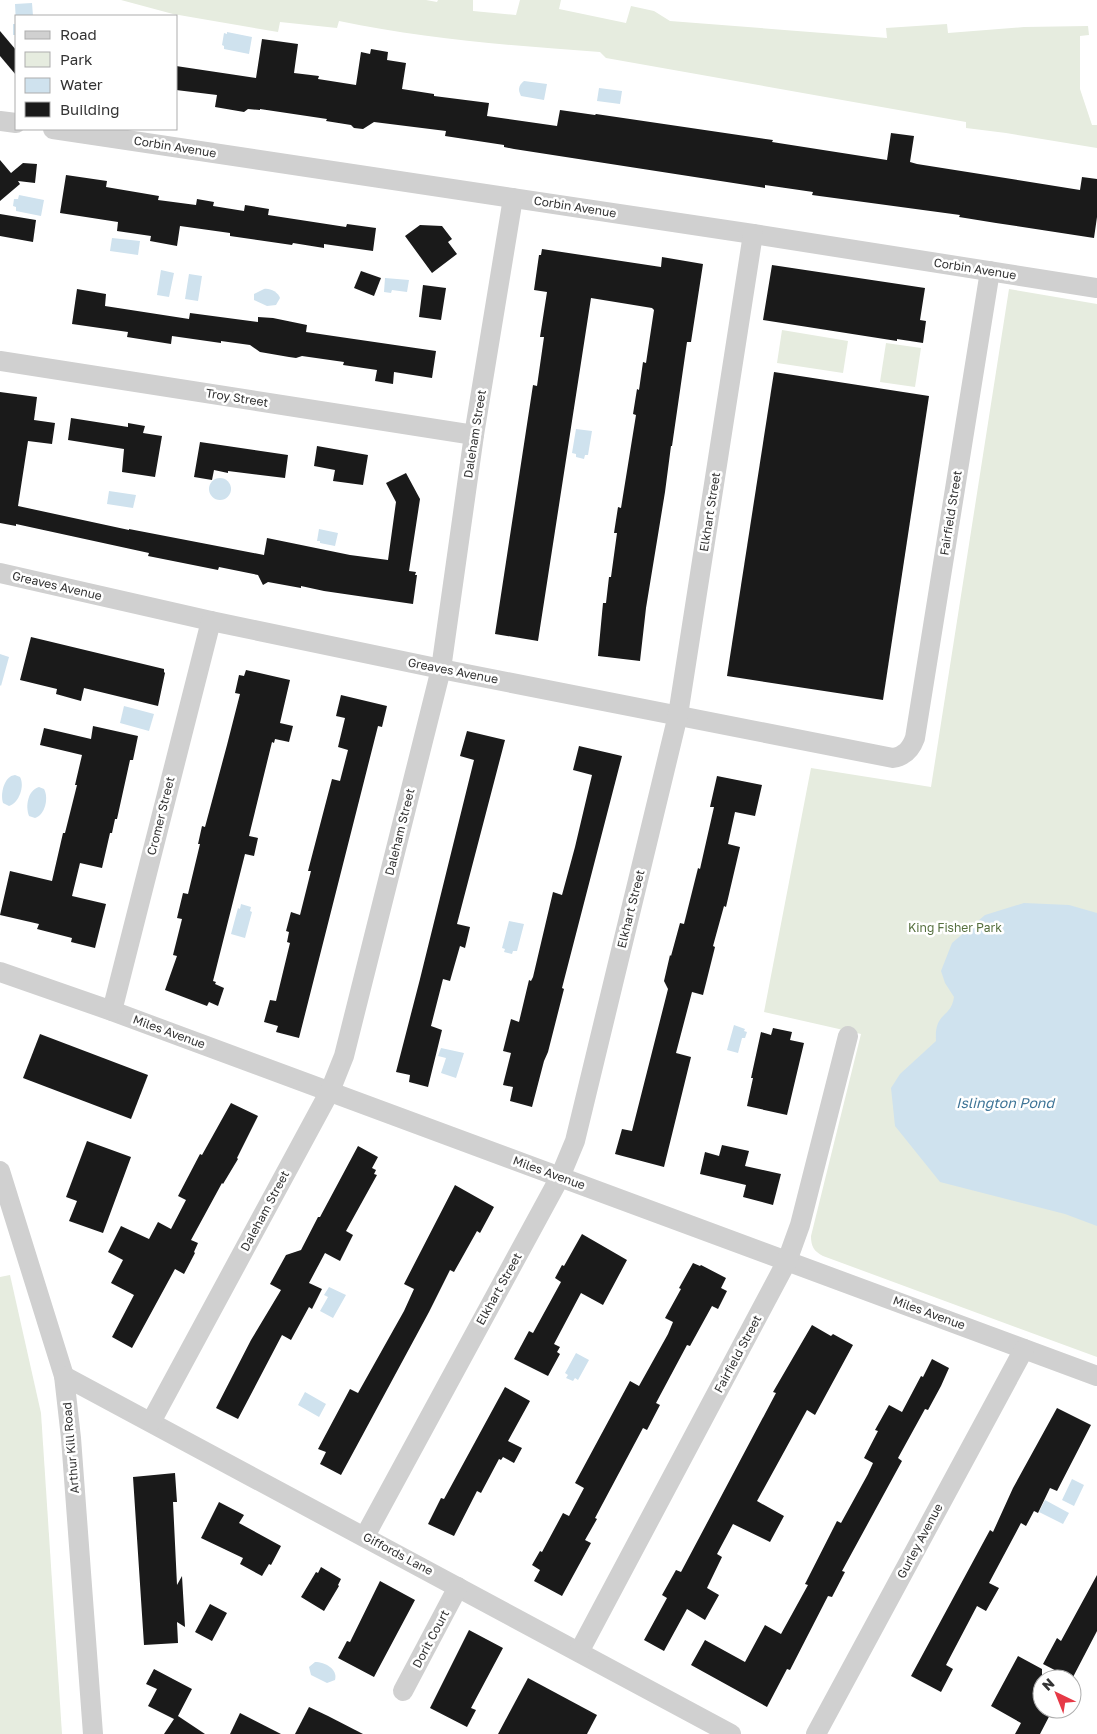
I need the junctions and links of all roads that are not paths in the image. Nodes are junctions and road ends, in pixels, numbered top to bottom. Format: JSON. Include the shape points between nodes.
{"nodes":[{"id":1,"x":0,"y":121,"type":"edge"},
{"id":2,"x":15,"y":123,"type":"edge"},
{"id":3,"x":60,"y":130,"type":"edge"},
{"id":4,"x":513,"y":198,"type":"junction"},
{"id":5,"x":753,"y":234,"type":"junction"},
{"id":6,"x":990,"y":271,"type":"junction"},
{"id":7,"x":1097,"y":288,"type":"edge"},
{"id":8,"x":0,"y":361,"type":"edge"},
{"id":9,"x":474,"y":435,"type":"junction"},
{"id":10,"x":0,"y":573,"type":"edge"},
{"id":11,"x":211,"y":621,"type":"junction"},
{"id":12,"x":441,"y":669,"type":"junction"},
{"id":13,"x":678,"y":715,"type":"junction"},
{"id":14,"x":907,"y":752,"type":"joint"},
{"id":15,"x":0,"y":972,"type":"edge"},
{"id":16,"x":112,"y":1011,"type":"junction"},
{"id":17,"x":848,"y":1036,"type":"dead end"},
{"id":18,"x":330,"y":1091,"type":"junction"},
{"id":19,"x":0,"y":1171,"type":"edge"},
{"id":20,"x":560,"y":1177,"type":"junction"},
{"id":21,"x":788,"y":1262,"type":"junction"},
{"id":22,"x":1024,"y":1349,"type":"junction"},
{"id":23,"x":64,"y":1376,"type":"junction"},
{"id":24,"x":1097,"y":1376,"type":"edge"},
{"id":25,"x":151,"y":1422,"type":"junction"},
{"id":26,"x":365,"y":1536,"type":"junction"},
{"id":27,"x":458,"y":1586,"type":"junction"},
{"id":28,"x":579,"y":1652,"type":"junction"},
{"id":29,"x":403,"y":1691,"type":"dead end"},
{"id":30,"x":93,"y":1734,"type":"edge"},
{"id":31,"x":731,"y":1734,"type":"edge"},
{"id":32,"x":816,"y":1734,"type":"edge"}],
"edges":[{"from":1,"to":2,"type":"street"},
{"from":3,"to":4,"type":"street","name":"Corbin Avenue"},
{"from":4,"to":5,"type":"street","name":"Corbin Avenue"},
{"from":4,"to":9,"type":"street","name":"Daleham Street"},
{"from":5,"to":6,"type":"street","name":"Corbin Avenue"},
{"from":5,"to":13,"type":"street","name":"Elkhart Street"},
{"from":6,"to":7,"type":"street","name":"Corbin Avenue"},
{"from":6,"to":14,"type":"street","name":"Fairfield Street","via":[[915,738]]},
{"from":8,"to":9,"type":"street","name":"Troy Street"},
{"from":9,"to":12,"type":"street","name":"Daleham Street"},
{"from":10,"to":11,"type":"street","name":"Greaves Avenue"},
{"from":11,"to":12,"type":"street","name":"Greaves Avenue"},
{"from":11,"to":16,"type":"street","name":"Cromer Street"},
{"from":12,"to":13,"type":"street","name":"Greaves Avenue"},
{"from":12,"to":18,"type":"street","name":"Daleham Street","via":[[344,1056]]},
{"from":13,"to":14,"type":"street","name":"Greaves Avenue","via":[[893,758]]},
{"from":13,"to":20,"type":"street","name":"Elkhart Street","via":[[575,1141]]},
{"from":15,"to":16,"type":"street","name":"Miles Avenue"},
{"from":16,"to":18,"type":"street","name":"Miles Avenue"},
{"from":17,"to":21,"type":"street","name":"Fairfield Street"},
{"from":18,"to":20,"type":"street","name":"Miles Avenue"},
{"from":18,"to":25,"type":"street","name":"Daleham Street"},
{"from":19,"to":23,"type":"street","name":"Arthur Kill Road"},
{"from":20,"to":21,"type":"street","name":"Miles Avenue"},
{"from":20,"to":26,"type":"street","name":"Elkhart Street"},
{"from":21,"to":22,"type":"street","name":"Miles Avenue"},
{"from":21,"to":28,"type":"street","name":"Fairfield Street"},
{"from":22,"to":24,"type":"street","name":"Miles Avenue"},
{"from":22,"to":32,"type":"street","name":"Gurley Avenue"},
{"from":23,"to":25,"type":"street","name":"Giffords Lane"},
{"from":23,"to":30,"type":"street","name":"Arthur Kill Road"},
{"from":25,"to":26,"type":"street","name":"Giffords Lane"},
{"from":26,"to":27,"type":"street","name":"Giffords Lane"},
{"from":27,"to":28,"type":"street","name":"Giffords Lane"},
{"from":27,"to":29,"type":"street","name":"Dorit Court"},
{"from":28,"to":31,"type":"street","name":"Giffords Lane"}]}
